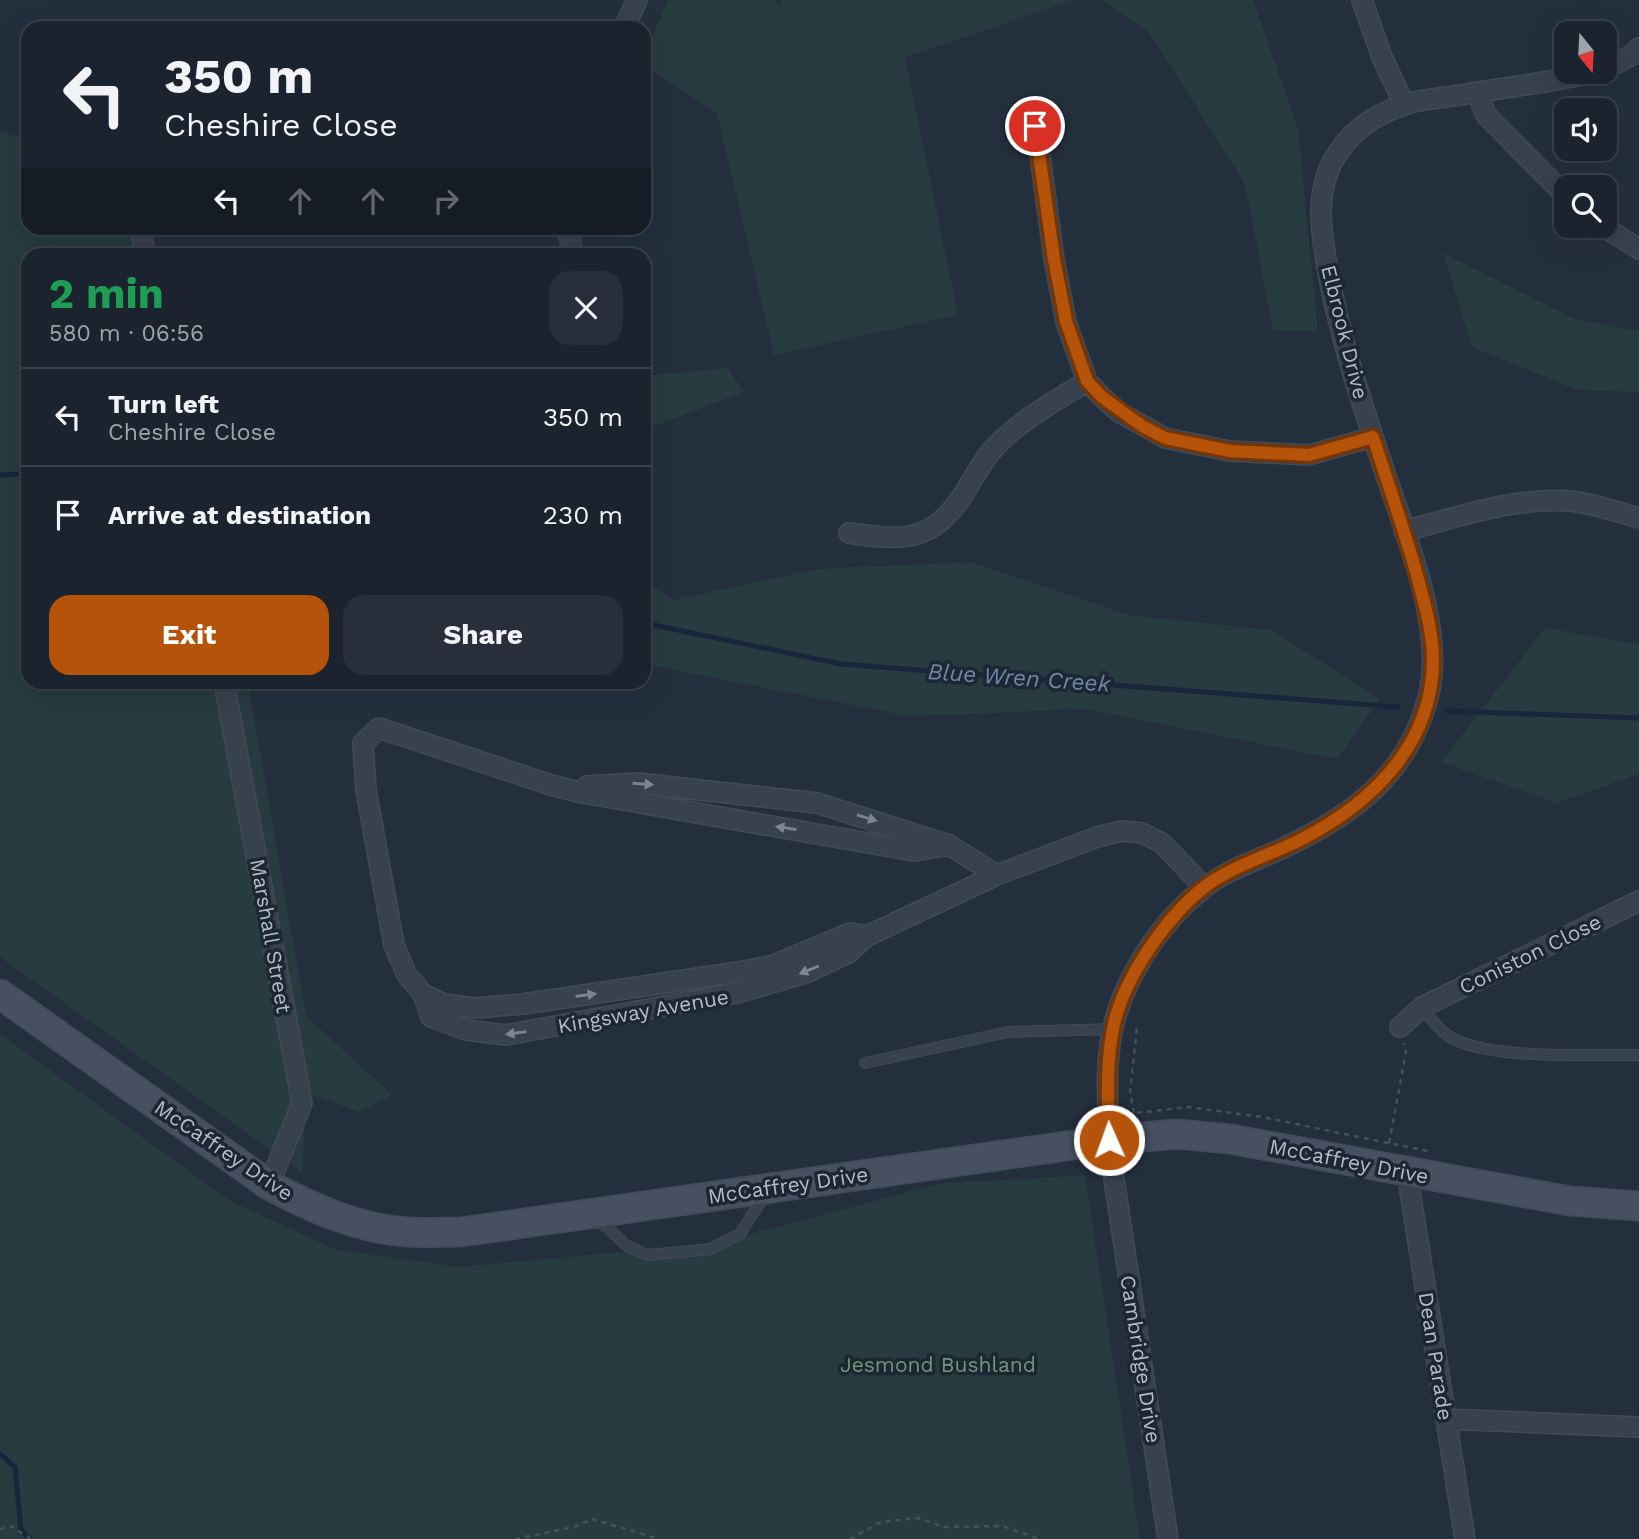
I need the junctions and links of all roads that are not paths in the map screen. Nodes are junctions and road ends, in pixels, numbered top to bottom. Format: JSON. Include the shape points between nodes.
{"nodes":[{"id":1,"x":637,"y":0,"type":"edge"},
{"id":2,"x":1362,"y":0,"type":"edge"},
{"id":3,"x":627,"y":21,"type":"edge"},
{"id":4,"x":1639,"y":48,"type":"edge"},
{"id":5,"x":1617,"y":63,"type":"edge"},
{"id":6,"x":1554,"y":79,"type":"edge"},
{"id":7,"x":1477,"y":92,"type":"junction"},
{"id":8,"x":1404,"y":104,"type":"junction"},
{"id":9,"x":1035,"y":126,"type":"dead end"},
{"id":10,"x":1554,"y":184,"type":"edge"},
{"id":11,"x":1617,"y":236,"type":"edge"},
{"id":12,"x":1639,"y":250,"type":"edge"},
{"id":13,"x":1087,"y":381,"type":"junction"},
{"id":14,"x":1373,"y":437,"type":"junction"},
{"id":15,"x":1639,"y":518,"type":"edge"},
{"id":16,"x":1404,"y":531,"type":"junction"},
{"id":17,"x":849,"y":533,"type":"dead end"},
{"id":18,"x":225,"y":689,"type":"edge"},
{"id":19,"x":551,"y":785,"type":"junction"},
{"id":20,"x":949,"y":845,"type":"junction"},
{"id":21,"x":997,"y":875,"type":"junction"},
{"id":22,"x":1204,"y":887,"type":"junction"},
{"id":23,"x":1639,"y":901,"type":"edge"},
{"id":24,"x":867,"y":936,"type":"junction"},
{"id":25,"x":0,"y":994,"type":"edge"},
{"id":26,"x":423,"y":994,"type":"junction"},
{"id":27,"x":1422,"y":1007,"type":"junction"},
{"id":28,"x":1400,"y":1027,"type":"road end"},
{"id":29,"x":1113,"y":1029,"type":"junction"},
{"id":30,"x":1639,"y":1055,"type":"edge"},
{"id":31,"x":865,"y":1063,"type":"dead end"},
{"id":32,"x":1109,"y":1140,"type":"junction"},
{"id":33,"x":1407,"y":1172,"type":"junction"},
{"id":34,"x":1114,"y":1179,"type":"dead end"},
{"id":35,"x":269,"y":1185,"type":"junction"},
{"id":36,"x":771,"y":1188,"type":"junction"},
{"id":37,"x":1639,"y":1206,"type":"edge"},
{"id":38,"x":585,"y":1215,"type":"junction"},
{"id":39,"x":1446,"y":1419,"type":"junction"},
{"id":40,"x":1639,"y":1427,"type":"edge"},
{"id":41,"x":1167,"y":1539,"type":"edge"},
{"id":42,"x":1465,"y":1539,"type":"edge"}],
"edges":[{"from":1,"to":3,"type":"street"},
{"from":2,"to":8,"type":"street"},
{"from":4,"to":5,"type":"street"},
{"from":6,"to":7,"type":"street","name":"Elbrook Drive"},
{"from":7,"to":8,"type":"street","name":"Elbrook Drive"},
{"from":7,"to":10,"type":"street","via":[[1486,115]]},
{"from":8,"to":14,"type":"street","name":"Elbrook Drive","via":[[1350,136],[1331,165],[1321,201],[1324,251],[1339,323]]},
{"from":9,"to":13,"type":"street","via":[[1066,321]]},
{"from":11,"to":12,"type":"street"},
{"from":13,"to":14,"type":"street","via":[[1119,412],[1165,438],[1230,451],[1309,455]]},
{"from":13,"to":17,"type":"street","via":[[996,446],[946,518],[932,529],[901,538]]},
{"from":14,"to":16,"type":"street","name":"Elbrook Drive"},
{"from":15,"to":16,"type":"street","via":[[1573,501],[1543,500],[1506,504]]},
{"from":16,"to":22,"type":"street","name":"Elbrook Drive","via":[[1430,624],[1433,664],[1426,706],[1408,750],[1375,790],[1328,825]]},
{"from":18,"to":35,"type":"street","name":"Marshall Street","via":[[302,1103]]},
{"from":20,"to":19,"type":"street","name":"Kingsway Avenue","one_way":true,"via":[[914,850],[664,809]]},
{"from":19,"to":20,"type":"street","name":"Kingsway Avenue","one_way":true,"via":[[637,783],[817,803]]},
{"from":19,"to":26,"type":"street","name":"Kingsway Avenue","via":[[379,728],[363,743],[366,790],[394,945],[407,975]]},
{"from":20,"to":21,"type":"street","name":"Kingsway Avenue"},
{"from":21,"to":22,"type":"street","name":"Kingsway Avenue","via":[[1100,836],[1133,831],[1162,843]]},
{"from":21,"to":24,"type":"street","name":"Kingsway Avenue"},
{"from":22,"to":29,"type":"street","name":"Elbrook Drive","via":[[1149,948]]},
{"from":23,"to":27,"type":"street","name":"Coniston Close"},
{"from":26,"to":24,"type":"street","name":"Kingsway Avenue","one_way":true,"via":[[444,1004],[475,1008],[523,1004],[745,971],[774,965],[850,933]]},
{"from":24,"to":26,"type":"street","name":"Kingsway Avenue","one_way":true,"via":[[848,953],[806,972],[737,993],[506,1035],[466,1030],[431,1017]]},
{"from":25,"to":35,"type":"main road","name":"McCaffrey Drive"},
{"from":27,"to":28,"type":"street","name":"Coniston Close"},
{"from":27,"to":30,"type":"lane","via":[[1447,1036],[1498,1052]]},
{"from":29,"to":31,"type":"lane","via":[[1008,1032]]},
{"from":29,"to":32,"type":"street","name":"Elbrook Drive"},
{"from":32,"to":33,"type":"main road","name":"McCaffrey Drive","via":[[1177,1134],[1230,1139]]},
{"from":32,"to":36,"type":"main road","name":"McCaffrey Drive"},
{"from":33,"to":37,"type":"main road","name":"McCaffrey Drive","via":[[1570,1201]]},
{"from":33,"to":39,"type":"street","name":"Dean Parade"},
{"from":34,"to":41,"type":"street","name":"Cambridge Drive"},
{"from":35,"to":38,"type":"main road","name":"McCaffrey Drive","via":[[313,1209],[405,1232],[461,1233]]},
{"from":36,"to":38,"type":"main road","name":"McCaffrey Drive"},
{"from":36,"to":38,"type":"lane","via":[[740,1234],[710,1249],[648,1255],[627,1246]]},
{"from":39,"to":40,"type":"street"},
{"from":39,"to":42,"type":"street","name":"Dean Parade"}]}
